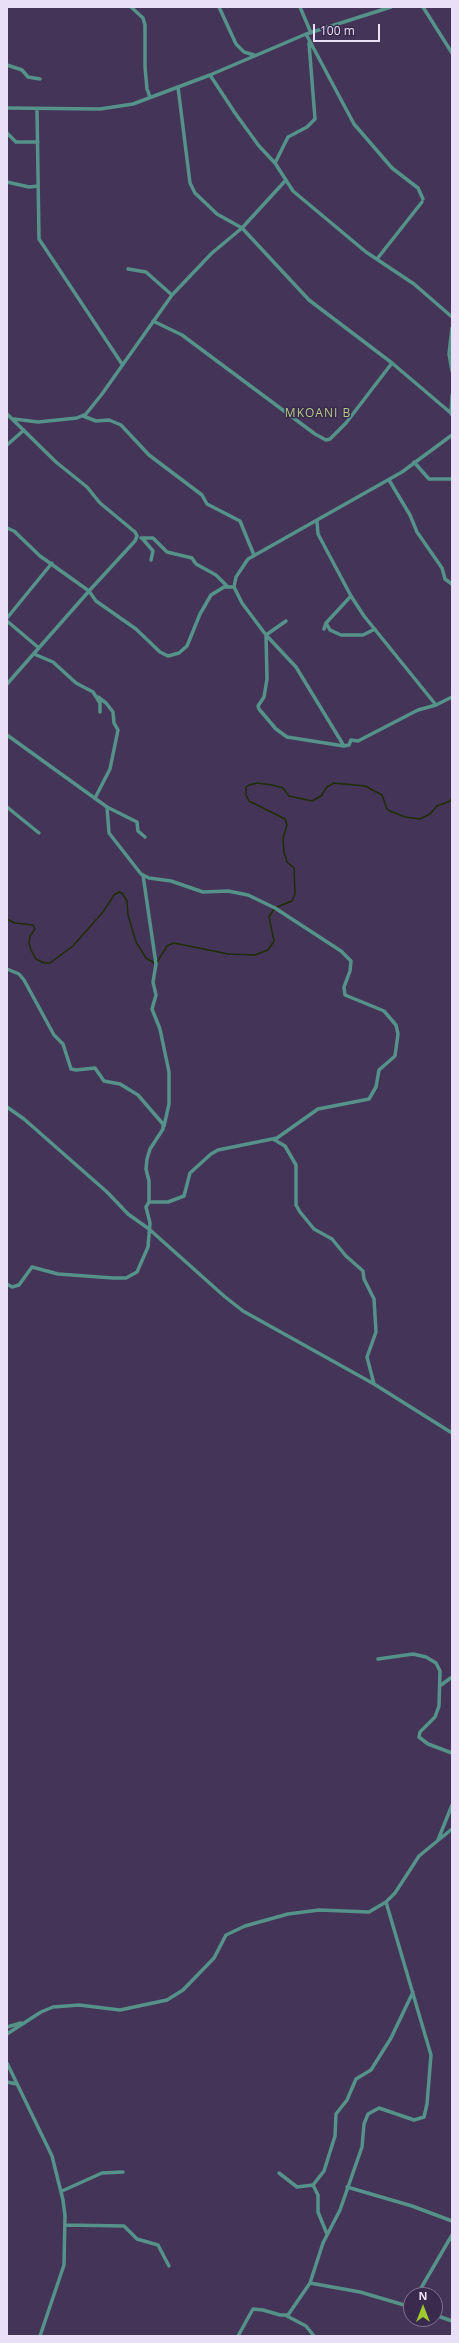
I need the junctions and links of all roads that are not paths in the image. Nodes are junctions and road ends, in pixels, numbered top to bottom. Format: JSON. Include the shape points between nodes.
{"nodes":[{"id":1,"x":131,"y":7,"type":"edge"},
{"id":2,"x":219,"y":7,"type":"edge"},
{"id":3,"x":300,"y":7,"type":"edge"},
{"id":4,"x":391,"y":7,"type":"edge"},
{"id":5,"x":423,"y":7,"type":"edge"},
{"id":6,"x":311,"y":33,"type":"junction"},
{"id":7,"x":306,"y":34,"type":"junction"},
{"id":8,"x":309,"y":42,"type":"junction"},
{"id":9,"x":452,"y":53,"type":"edge"},
{"id":10,"x":255,"y":56,"type":"junction"},
{"id":11,"x":7,"y":65,"type":"edge"},
{"id":12,"x":210,"y":75,"type":"junction"},
{"id":13,"x":40,"y":79,"type":"dead end"},
{"id":14,"x":178,"y":87,"type":"junction"},
{"id":15,"x":150,"y":97,"type":"junction"},
{"id":16,"x":7,"y":108,"type":"edge"},
{"id":17,"x":37,"y":110,"type":"junction"},
{"id":18,"x":7,"y":133,"type":"edge"},
{"id":19,"x":38,"y":142,"type":"junction"},
{"id":20,"x":275,"y":163,"type":"junction"},
{"id":21,"x":286,"y":180,"type":"junction"},
{"id":22,"x":7,"y":182,"type":"edge"},
{"id":23,"x":38,"y":186,"type":"junction"},
{"id":24,"x":242,"y":228,"type":"junction"},
{"id":25,"x":377,"y":259,"type":"junction"},
{"id":26,"x":128,"y":269,"type":"dead end"},
{"id":27,"x":172,"y":294,"type":"junction"},
{"id":28,"x":452,"y":317,"type":"edge"},
{"id":29,"x":153,"y":322,"type":"junction"},
{"id":30,"x":452,"y":328,"type":"edge"},
{"id":31,"x":392,"y":363,"type":"junction"},
{"id":32,"x":122,"y":364,"type":"junction"},
{"id":33,"x":452,"y":371,"type":"edge"},
{"id":34,"x":452,"y":396,"type":"edge"},
{"id":35,"x":7,"y":414,"type":"edge"},
{"id":36,"x":452,"y":414,"type":"edge"},
{"id":37,"x":82,"y":416,"type":"junction"},
{"id":38,"x":12,"y":419,"type":"junction"},
{"id":39,"x":24,"y":430,"type":"junction"},
{"id":40,"x":452,"y":435,"type":"edge"},
{"id":41,"x":7,"y":445,"type":"edge"},
{"id":42,"x":414,"y":462,"type":"junction"},
{"id":43,"x":452,"y":478,"type":"edge"},
{"id":44,"x":389,"y":480,"type":"junction"},
{"id":45,"x":317,"y":522,"type":"junction"},
{"id":46,"x":7,"y":528,"type":"edge"},
{"id":47,"x":137,"y":536,"type":"junction"},
{"id":48,"x":141,"y":538,"type":"junction"},
{"id":49,"x":254,"y":555,"type":"junction"},
{"id":50,"x":151,"y":560,"type":"dead end"},
{"id":51,"x":52,"y":563,"type":"junction"},
{"id":52,"x":452,"y":584,"type":"edge"},
{"id":53,"x":227,"y":586,"type":"junction"},
{"id":54,"x":234,"y":587,"type":"junction"},
{"id":55,"x":89,"y":591,"type":"junction"},
{"id":56,"x":351,"y":596,"type":"junction"},
{"id":57,"x":7,"y":618,"type":"edge"},
{"id":58,"x":7,"y":621,"type":"edge"},
{"id":59,"x":286,"y":621,"type":"dead end"},
{"id":60,"x":326,"y":624,"type":"junction"},
{"id":61,"x":324,"y":629,"type":"dead end"},
{"id":62,"x":375,"y":629,"type":"junction"},
{"id":63,"x":266,"y":635,"type":"junction"},
{"id":64,"x":39,"y":648,"type":"junction"},
{"id":65,"x":34,"y":654,"type":"junction"},
{"id":66,"x":7,"y":684,"type":"edge"},
{"id":67,"x":98,"y":697,"type":"junction"},
{"id":68,"x":452,"y":697,"type":"edge"},
{"id":69,"x":436,"y":705,"type":"junction"},
{"id":70,"x":100,"y":712,"type":"dead end"},
{"id":71,"x":7,"y":736,"type":"edge"},
{"id":72,"x":344,"y":746,"type":"junction"},
{"id":73,"x":95,"y":798,"type":"junction"},
{"id":74,"x":7,"y":807,"type":"edge"},
{"id":75,"x":107,"y":807,"type":"junction"},
{"id":76,"x":40,"y":833,"type":"dead end"},
{"id":77,"x":145,"y":837,"type":"dead end"},
{"id":78,"x":143,"y":875,"type":"junction"},
{"id":79,"x":7,"y":969,"type":"edge"},
{"id":80,"x":7,"y":1108,"type":"edge"},
{"id":81,"x":164,"y":1126,"type":"junction"},
{"id":82,"x":273,"y":1139,"type":"junction"},
{"id":83,"x":150,"y":1201,"type":"junction"},
{"id":84,"x":149,"y":1229,"type":"junction"},
{"id":85,"x":7,"y":1284,"type":"edge"},
{"id":86,"x":374,"y":1384,"type":"junction"},
{"id":87,"x":452,"y":1433,"type":"edge"},
{"id":88,"x":378,"y":1659,"type":"dead end"},
{"id":89,"x":452,"y":1677,"type":"edge"},
{"id":90,"x":441,"y":1685,"type":"junction"},
{"id":91,"x":452,"y":1753,"type":"edge"},
{"id":92,"x":452,"y":1805,"type":"edge"},
{"id":93,"x":452,"y":1829,"type":"edge"},
{"id":94,"x":437,"y":1842,"type":"junction"},
{"id":95,"x":386,"y":1902,"type":"junction"},
{"id":96,"x":413,"y":1992,"type":"junction"},
{"id":97,"x":24,"y":2022,"type":"junction"},
{"id":98,"x":7,"y":2027,"type":"edge"},
{"id":99,"x":7,"y":2034,"type":"edge"},
{"id":100,"x":7,"y":2063,"type":"edge"},
{"id":101,"x":7,"y":2082,"type":"edge"},
{"id":102,"x":17,"y":2084,"type":"junction"},
{"id":103,"x":123,"y":2172,"type":"dead end"},
{"id":104,"x":279,"y":2173,"type":"dead end"},
{"id":105,"x":313,"y":2185,"type":"junction"},
{"id":106,"x":347,"y":2188,"type":"junction"},
{"id":107,"x":62,"y":2191,"type":"junction"},
{"id":108,"x":452,"y":2221,"type":"edge"},
{"id":109,"x":65,"y":2225,"type":"junction"},
{"id":110,"x":327,"y":2234,"type":"junction"},
{"id":111,"x":452,"y":2235,"type":"edge"},
{"id":112,"x":169,"y":2266,"type":"dead end"},
{"id":113,"x":310,"y":2283,"type":"junction"},
{"id":114,"x":423,"y":2287,"type":"edge"},
{"id":115,"x":403,"y":2305,"type":"edge"},
{"id":116,"x":285,"y":2315,"type":"junction"},
{"id":117,"x":40,"y":2336,"type":"edge"},
{"id":118,"x":238,"y":2336,"type":"edge"},
{"id":119,"x":314,"y":2336,"type":"edge"}],
"edges":[{"from":1,"to":15,"type":"street","via":[[143,18],[145,25],[146,74]]},
{"from":2,"to":10,"type":"street","via":[[236,44],[244,52]]},
{"from":3,"to":6,"type":"street"},
{"from":4,"to":6,"type":"street"},
{"from":5,"to":9,"type":"street"},
{"from":6,"to":7,"type":"street"},
{"from":7,"to":8,"type":"street"},
{"from":7,"to":10,"type":"street"},
{"from":8,"to":20,"type":"street","via":[[315,120],[288,137]]},
{"from":8,"to":25,"type":"street","via":[[354,124],[392,168],[418,188],[422,200]]},
{"from":10,"to":12,"type":"street"},
{"from":11,"to":13,"type":"street","via":[[22,70],[28,77]]},
{"from":12,"to":14,"type":"street"},
{"from":12,"to":20,"type":"street","via":[[259,146]]},
{"from":14,"to":15,"type":"street"},
{"from":14,"to":24,"type":"street","via":[[190,183],[195,193],[217,214]]},
{"from":15,"to":17,"type":"street","via":[[113,109]]},
{"from":16,"to":17,"type":"street"},
{"from":17,"to":19,"type":"street"},
{"from":18,"to":19,"type":"street","via":[[16,142]]},
{"from":19,"to":23,"type":"street"},
{"from":20,"to":21,"type":"street"},
{"from":21,"to":24,"type":"street"},
{"from":21,"to":25,"type":"street","via":[[299,197]]},
{"from":22,"to":23,"type":"street"},
{"from":23,"to":32,"type":"street","via":[[40,239]]},
{"from":24,"to":27,"type":"street","via":[[212,253]]},
{"from":24,"to":31,"type":"street","via":[[300,292]]},
{"from":25,"to":28,"type":"street","via":[[414,284]]},
{"from":26,"to":27,"type":"street","via":[[146,272]]},
{"from":27,"to":29,"type":"street"},
{"from":29,"to":31,"type":"street","via":[[182,335],[326,440],[346,423]]},
{"from":29,"to":32,"type":"street"},
{"from":30,"to":33,"type":"street","via":[[449,354]]},
{"from":31,"to":36,"type":"street"},
{"from":32,"to":37,"type":"street","via":[[102,394]]},
{"from":34,"to":36,"type":"street"},
{"from":35,"to":38,"type":"street"},
{"from":37,"to":38,"type":"street","via":[[38,422]]},
{"from":37,"to":49,"type":"street","via":[[96,421],[109,420],[121,425],[149,455],[202,495],[208,504],[240,521]]},
{"from":38,"to":39,"type":"street"},
{"from":39,"to":41,"type":"street"},
{"from":39,"to":47,"type":"street"},
{"from":40,"to":42,"type":"street"},
{"from":42,"to":43,"type":"street","via":[[429,479]]},
{"from":42,"to":44,"type":"street"},
{"from":44,"to":45,"type":"street"},
{"from":44,"to":52,"type":"street","via":[[417,532],[442,568],[445,579]]},
{"from":45,"to":49,"type":"street"},
{"from":45,"to":56,"type":"street","via":[[318,534]]},
{"from":46,"to":51,"type":"street"},
{"from":47,"to":48,"type":"street"},
{"from":47,"to":55,"type":"street","via":[[131,546]]},
{"from":48,"to":50,"type":"street","via":[[154,551]]},
{"from":48,"to":53,"type":"street","via":[[153,538],[167,552],[192,558],[196,564],[216,575]]},
{"from":49,"to":54,"type":"street","via":[[241,567]]},
{"from":51,"to":55,"type":"street"},
{"from":51,"to":57,"type":"street"},
{"from":53,"to":54,"type":"street"},
{"from":53,"to":55,"type":"street","via":[[211,595],[187,646],[179,653],[168,656],[160,652],[136,629],[96,601]]},
{"from":54,"to":63,"type":"street","via":[[242,603]]},
{"from":55,"to":64,"type":"street"},
{"from":56,"to":60,"type":"street"},
{"from":56,"to":62,"type":"street"},
{"from":58,"to":64,"type":"street"},
{"from":59,"to":63,"type":"street"},
{"from":60,"to":61,"type":"street"},
{"from":60,"to":62,"type":"street","via":[[330,630],[341,635],[363,635]]},
{"from":62,"to":69,"type":"street"},
{"from":63,"to":72,"type":"street","via":[[290,659]]},
{"from":63,"to":72,"type":"street","via":[[266,689],[264,698],[258,706],[263,715],[287,737]]},
{"from":64,"to":65,"type":"street"},
{"from":65,"to":66,"type":"street"},
{"from":65,"to":67,"type":"street","via":[[59,666]]},
{"from":67,"to":70,"type":"street"},
{"from":67,"to":73,"type":"street","via":[[113,712],[113,722],[118,731],[110,769]]},
{"from":68,"to":69,"type":"street"},
{"from":69,"to":72,"type":"street","via":[[418,710],[358,741],[351,740],[349,745]]},
{"from":71,"to":73,"type":"street"},
{"from":73,"to":75,"type":"street"},
{"from":74,"to":76,"type":"street"},
{"from":75,"to":77,"type":"street","via":[[137,822],[138,831]]},
{"from":75,"to":78,"type":"street","via":[[109,833]]},
{"from":78,"to":81,"type":"street","via":[[156,964],[153,982],[156,995],[152,1009],[160,1029],[169,1072],[169,1104]]},
{"from":78,"to":82,"type":"street","via":[[204,892],[228,891],[248,895],[275,908],[349,959],[350,971],[344,987],[345,995],[384,1012],[396,1025],[398,1043],[395,1056],[379,1070],[376,1087],[369,1099],[318,1109]]},
{"from":79,"to":81,"type":"street","via":[[19,974],[24,980],[54,1035],[63,1044],[71,1069],[95,1068],[104,1081],[120,1084],[134,1092]]},
{"from":80,"to":84,"type":"street","via":[[48,1140],[114,1198],[128,1214]]},
{"from":81,"to":83,"type":"street","via":[[150,1148],[147,1159]]},
{"from":82,"to":83,"type":"street","via":[[218,1150],[190,1173],[184,1196],[168,1202]]},
{"from":82,"to":86,"type":"street","via":[[285,1146],[296,1166],[296,1205],[300,1212],[314,1229],[332,1239],[346,1256],[362,1268],[364,1279],[374,1299],[376,1327],[367,1360]]},
{"from":83,"to":84,"type":"street","via":[[146,1207]]},
{"from":84,"to":85,"type":"street","via":[[144,1259],[140,1269],[133,1275],[113,1278],[58,1274],[32,1267],[19,1285]]},
{"from":84,"to":86,"type":"street","via":[[243,1311]]},
{"from":86,"to":87,"type":"street"},
{"from":88,"to":90,"type":"street","via":[[413,1654],[426,1657],[436,1663],[440,1671]]},
{"from":89,"to":90,"type":"street"},
{"from":90,"to":91,"type":"street","via":[[437,1712],[420,1732],[419,1737],[428,1744]]},
{"from":92,"to":94,"type":"street"},
{"from":93,"to":94,"type":"street"},
{"from":94,"to":95,"type":"street","via":[[419,1856],[395,1893]]},
{"from":95,"to":96,"type":"street"},
{"from":95,"to":97,"type":"street","via":[[369,1912],[319,1910],[288,1914],[245,1926],[226,1935],[214,1958],[183,1990],[167,2000],[120,2010],[65,2005],[41,2012]]},
{"from":96,"to":105,"type":"street","via":[[391,2038],[371,2070],[356,2081],[347,2100],[336,2114],[335,2136],[324,2171]]},
{"from":96,"to":106,"type":"street","via":[[432,2060],[424,2117],[414,2120],[380,2108],[368,2114],[364,2124],[362,2147]]},
{"from":97,"to":98,"type":"street"},
{"from":97,"to":99,"type":"street"},
{"from":100,"to":102,"type":"street"},
{"from":101,"to":102,"type":"street"},
{"from":102,"to":107,"type":"street","via":[[52,2156]]},
{"from":103,"to":107,"type":"street","via":[[102,2173]]},
{"from":104,"to":105,"type":"street","via":[[295,2187]]},
{"from":105,"to":110,"type":"street","via":[[318,2195],[318,2212]]},
{"from":106,"to":108,"type":"street","via":[[412,2206]]},
{"from":106,"to":110,"type":"street","via":[[340,2210]]},
{"from":107,"to":109,"type":"street"},
{"from":109,"to":112,"type":"street","via":[[124,2226],[137,2238],[156,2244]]},
{"from":109,"to":117,"type":"street","via":[[64,2265]]},
{"from":110,"to":113,"type":"street"},
{"from":111,"to":114,"type":"street"},
{"from":113,"to":115,"type":"street","via":[[360,2292]]},
{"from":113,"to":116,"type":"street","via":[[290,2313]]},
{"from":116,"to":118,"type":"street","via":[[253,2309]]},
{"from":116,"to":119,"type":"street","via":[[306,2326]]}]}
